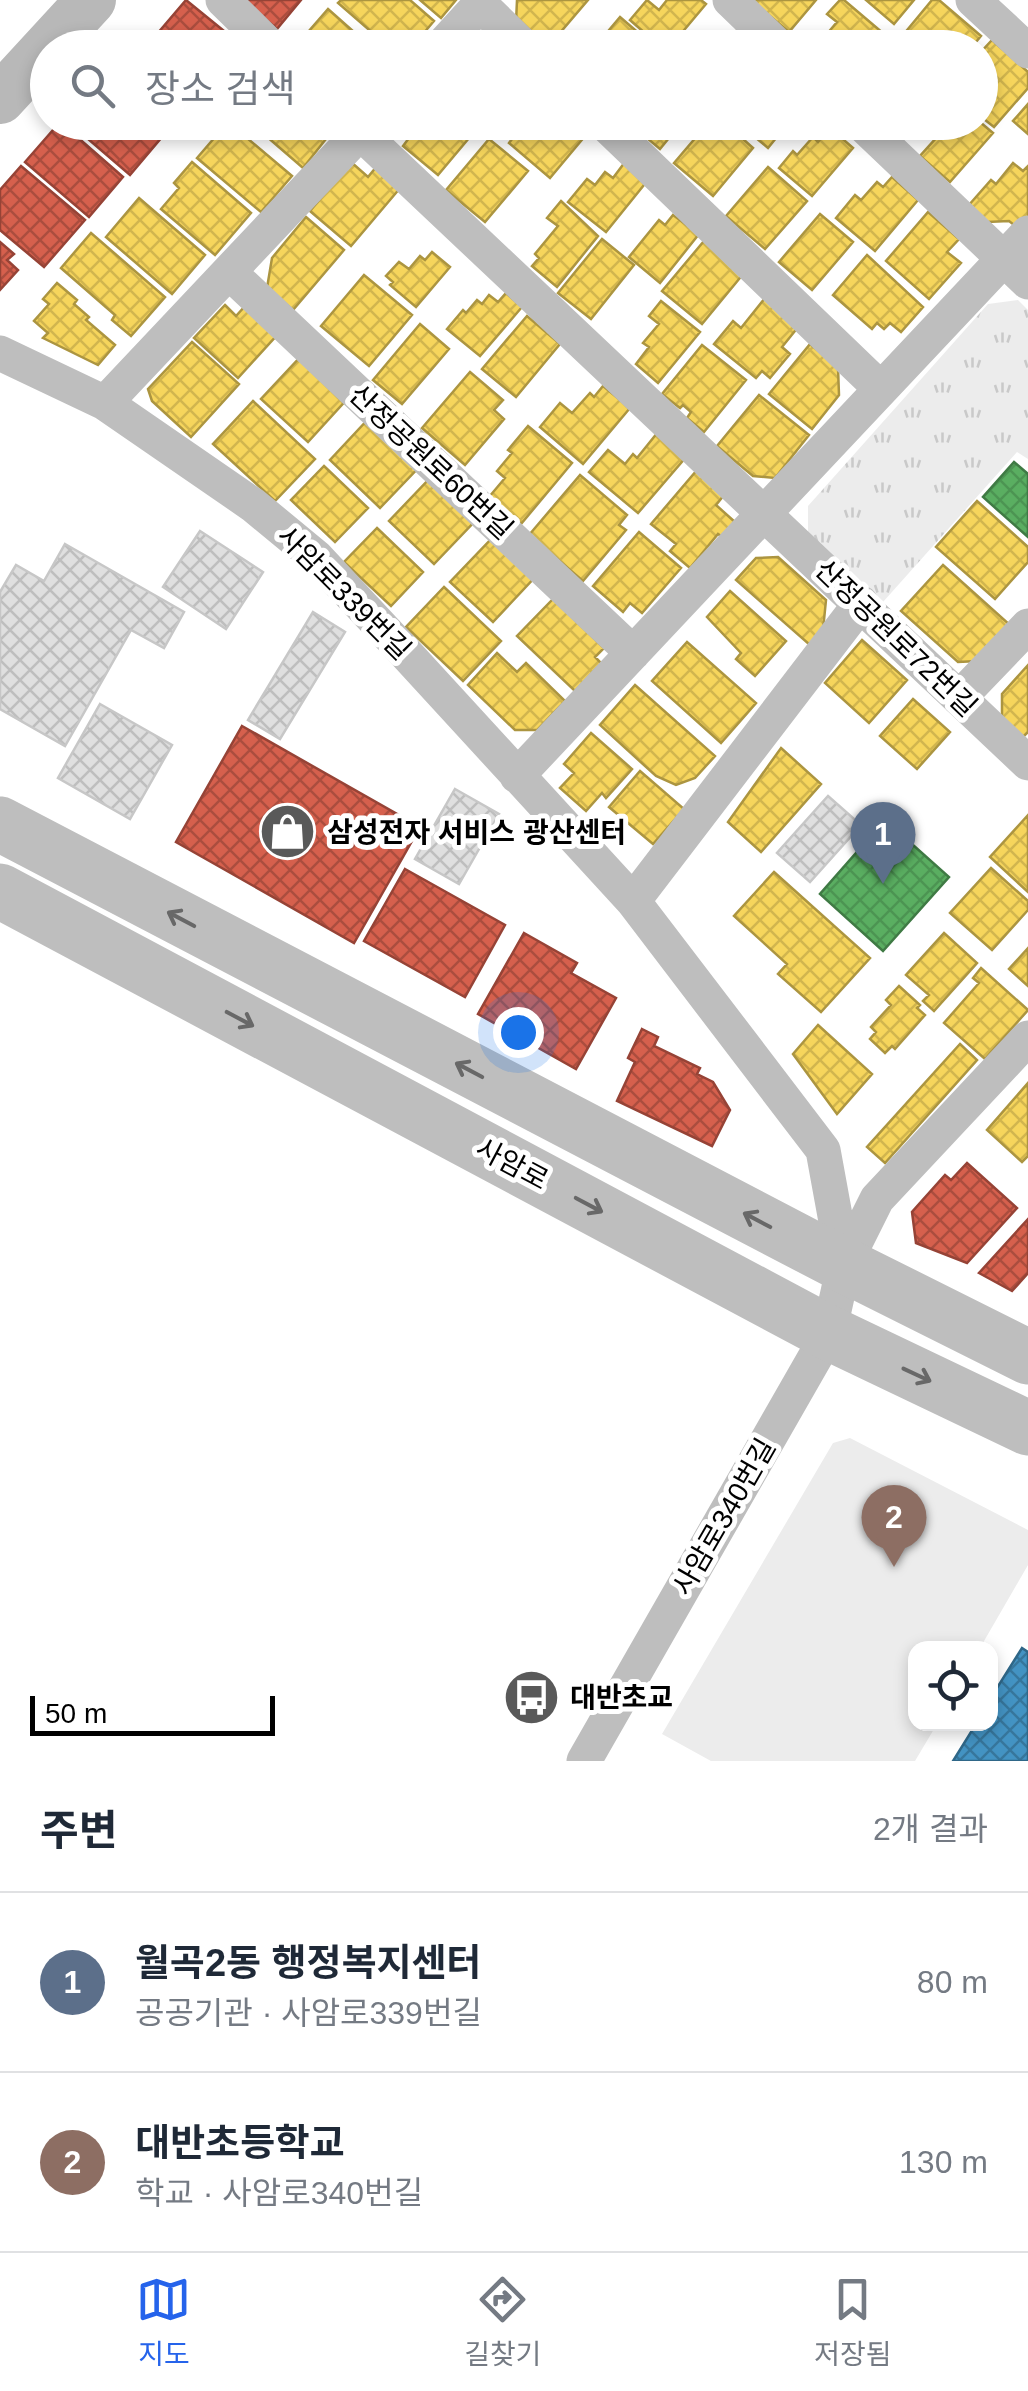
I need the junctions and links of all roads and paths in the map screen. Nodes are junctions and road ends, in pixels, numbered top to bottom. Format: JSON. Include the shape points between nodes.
{"nodes":[{"id":1,"x":91,"y":0,"type":"edge"},
{"id":2,"x":223,"y":0,"type":"edge"},
{"id":3,"x":730,"y":0,"type":"edge"},
{"id":4,"x":973,"y":0,"type":"edge"},
{"id":5,"x":482,"y":2,"type":"edge"},
{"id":6,"x":63,"y":30,"type":"edge"},
{"id":7,"x":254,"y":30,"type":"edge"},
{"id":8,"x":456,"y":30,"type":"edge"},
{"id":9,"x":508,"y":30,"type":"edge"},
{"id":10,"x":761,"y":30,"type":"edge"},
{"id":11,"x":1028,"y":52,"type":"edge"},
{"id":12,"x":30,"y":66,"type":"edge"},
{"id":13,"x":0,"y":99,"type":"edge"},
{"id":14,"x":347,"y":140,"type":"edge"},
{"id":15,"x":375,"y":140,"type":"edge"},
{"id":16,"x":622,"y":140,"type":"edge"},
{"id":17,"x":879,"y":140,"type":"edge"},
{"id":18,"x":1028,"y":233,"type":"edge"},
{"id":19,"x":1016,"y":270,"type":"edge"},
{"id":20,"x":229,"y":272,"type":"junction"},
{"id":21,"x":0,"y":352,"type":"edge"},
{"id":22,"x":881,"y":388,"type":"junction"},
{"id":23,"x":104,"y":404,"type":"junction"},
{"id":24,"x":764,"y":513,"type":"junction"},
{"id":25,"x":861,"y":602,"type":"junction"},
{"id":26,"x":1028,"y":626,"type":"edge"},
{"id":27,"x":633,"y":653,"type":"junction"},
{"id":28,"x":959,"y":698,"type":"junction"},
{"id":29,"x":1028,"y":763,"type":"edge"},
{"id":30,"x":517,"y":776,"type":"junction"},
{"id":31,"x":0,"y":824,"type":"edge"},
{"id":32,"x":0,"y":891,"type":"edge"},
{"id":33,"x":633,"y":901,"type":"junction"},
{"id":34,"x":1028,"y":1038,"type":"edge"},
{"id":35,"x":844,"y":1265,"type":"junction"},
{"id":36,"x":829,"y":1333,"type":"junction"},
{"id":37,"x":1028,"y":1357,"type":"edge"},
{"id":38,"x":1028,"y":1428,"type":"edge"},
{"id":39,"x":584,"y":1761,"type":"edge"}],
"edges":[{"from":1,"to":6,"type":"main road"},
{"from":2,"to":7,"type":"street"},
{"from":3,"to":10,"type":"street"},
{"from":4,"to":11,"type":"street"},
{"from":5,"to":8,"type":"street"},
{"from":5,"to":9,"type":"street"},
{"from":12,"to":13,"type":"main road"},
{"from":14,"to":20,"type":"street"},
{"from":15,"to":24,"type":"street"},
{"from":16,"to":22,"type":"street"},
{"from":17,"to":19,"type":"street"},
{"from":18,"to":19,"type":"street"},
{"from":19,"to":22,"type":"street"},
{"from":20,"to":23,"type":"street"},
{"from":20,"to":27,"type":"street","name":"산정공원로60번길"},
{"from":21,"to":23,"type":"street","name":"사암로339번길"},
{"from":22,"to":24,"type":"street"},
{"from":23,"to":30,"type":"street","name":"사암로339번길","via":[[253,505],[316,557]]},
{"from":24,"to":25,"type":"street","name":"산정공원로72번길"},
{"from":24,"to":27,"type":"street"},
{"from":25,"to":28,"type":"street","name":"산정공원로72번길"},
{"from":25,"to":33,"type":"street"},
{"from":26,"to":28,"type":"street"},
{"from":27,"to":30,"type":"street"},
{"from":28,"to":29,"type":"street","name":"산정공원로72번길"},
{"from":30,"to":33,"type":"street","name":"사암로339번길"},
{"from":35,"to":31,"type":"main road","one_way":true},
{"from":32,"to":36,"type":"main road","name":"사암로","one_way":true},
{"from":33,"to":35,"type":"street","name":"사암로339번길","via":[[823,1150]]},
{"from":34,"to":35,"type":"street","via":[[876,1199]]},
{"from":35,"to":36,"type":"street","name":"사암로340번길"},
{"from":35,"to":37,"type":"main road"},
{"from":36,"to":38,"type":"main road","name":"사암로","one_way":true},
{"from":36,"to":39,"type":"street","name":"사암로340번길"}]}
